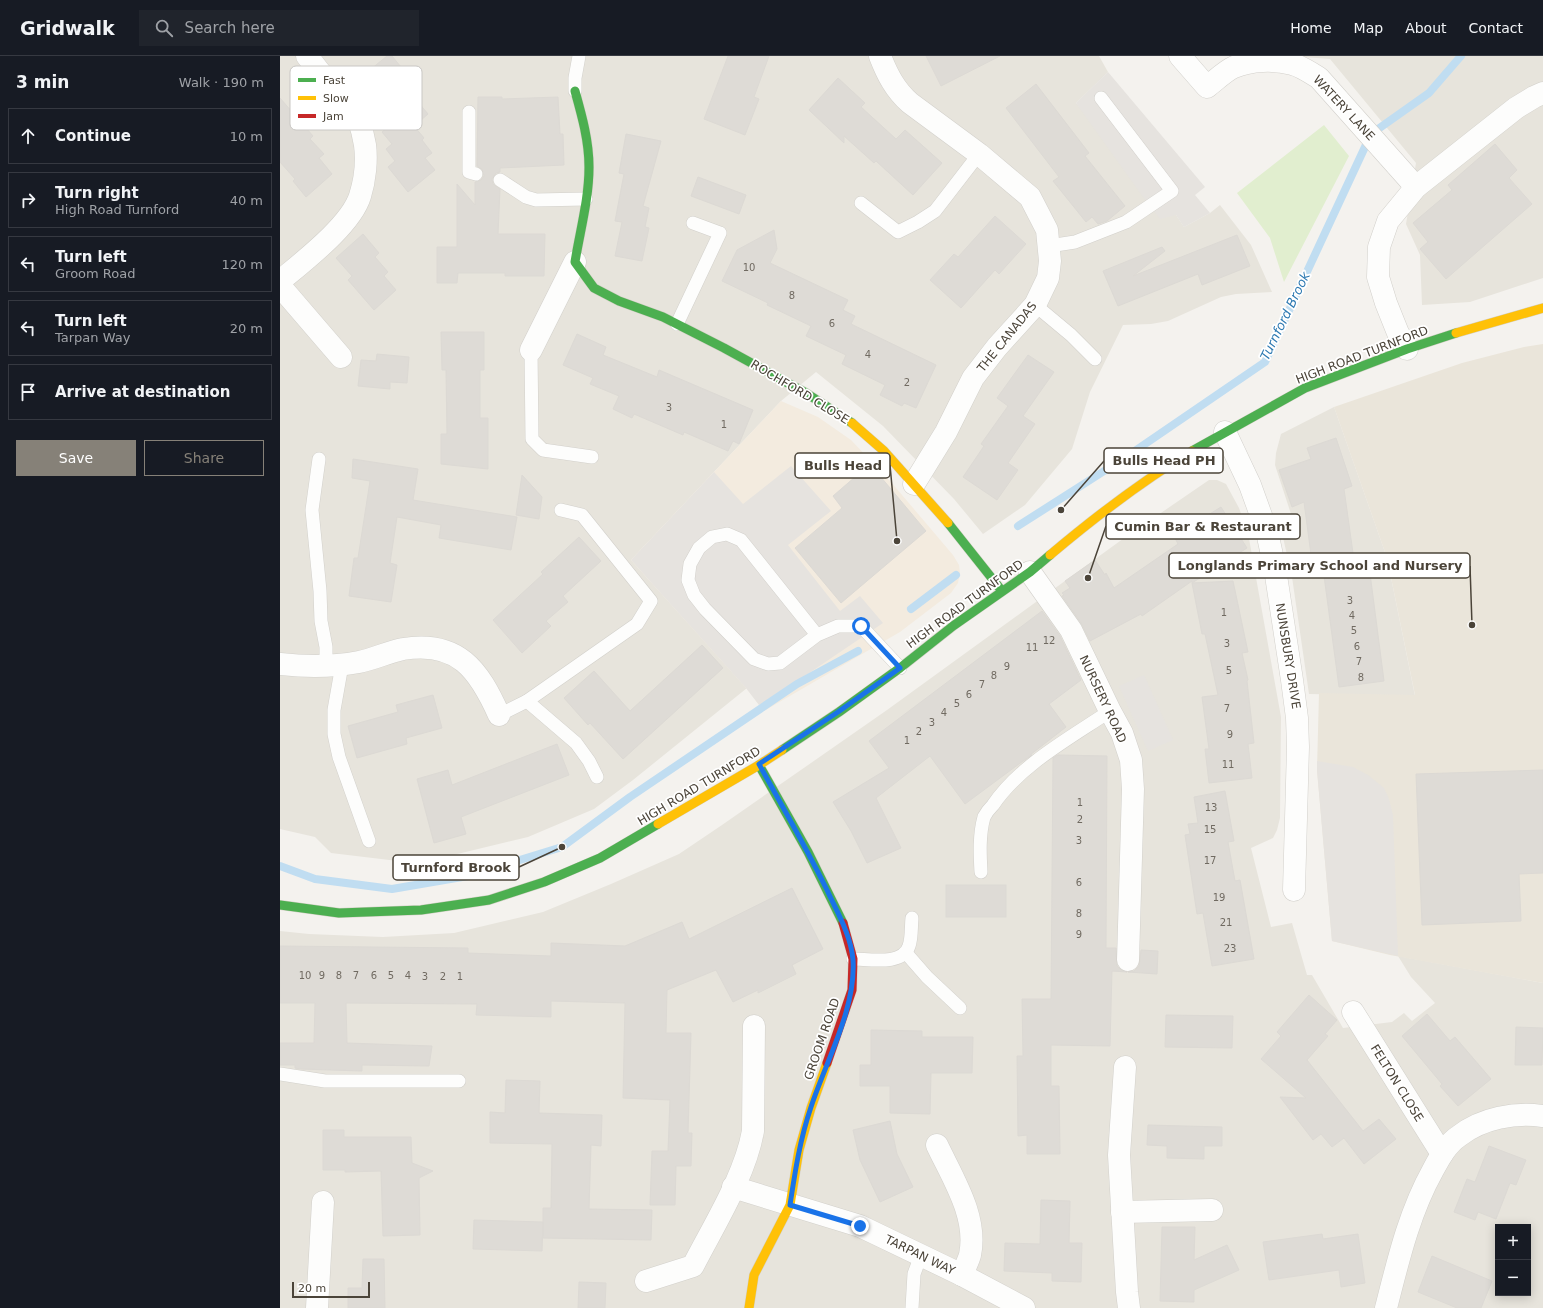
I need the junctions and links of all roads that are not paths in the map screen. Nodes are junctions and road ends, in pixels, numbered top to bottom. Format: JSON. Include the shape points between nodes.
{"nodes":[{"id":1,"x":579,"y":56,"type":"edge"},
{"id":2,"x":880,"y":56,"type":"edge"},
{"id":3,"x":1180,"y":56,"type":"edge"},
{"id":4,"x":575,"y":91,"type":"joint"},
{"id":5,"x":1543,"y":93,"type":"edge"},
{"id":6,"x":1101,"y":98,"type":"dead end"},
{"id":7,"x":469,"y":112,"type":"dead end"},
{"id":8,"x":361,"y":130,"type":"edge"},
{"id":9,"x":979,"y":154,"type":"junction"},
{"id":10,"x":476,"y":174,"type":"dead end"},
{"id":11,"x":500,"y":180,"type":"dead end"},
{"id":12,"x":1416,"y":187,"type":"junction"},
{"id":13,"x":586,"y":199,"type":"junction"},
{"id":14,"x":861,"y":203,"type":"dead end"},
{"id":15,"x":693,"y":223,"type":"dead end"},
{"id":16,"x":1049,"y":246,"type":"junction"},
{"id":17,"x":575,"y":262,"type":"junction"},
{"id":18,"x":280,"y":281,"type":"edge"},
{"id":19,"x":280,"y":286,"type":"edge"},
{"id":20,"x":1035,"y":305,"type":"junction"},
{"id":21,"x":1543,"y":308,"type":"edge"},
{"id":22,"x":677,"y":324,"type":"junction"},
{"id":23,"x":1407,"y":349,"type":"junction"},
{"id":24,"x":531,"y":350,"type":"joint"},
{"id":25,"x":341,"y":357,"type":"dead end"},
{"id":26,"x":1095,"y":359,"type":"dead end"},
{"id":27,"x":1225,"y":432,"type":"junction"},
{"id":28,"x":592,"y":457,"type":"dead end"},
{"id":29,"x":319,"y":459,"type":"dead end"},
{"id":30,"x":914,"y":484,"type":"junction"},
{"id":31,"x":561,"y":510,"type":"dead end"},
{"id":32,"x":1030,"y":572,"type":"junction"},
{"id":33,"x":1002,"y":591,"type":"junction"},
{"id":34,"x":817,"y":635,"type":"junction"},
{"id":35,"x":280,"y":664,"type":"edge"},
{"id":36,"x":334,"y":666,"type":"junction"},
{"id":37,"x":900,"y":668,"type":"junction"},
{"id":38,"x":527,"y":701,"type":"junction"},
{"id":39,"x":1110,"y":711,"type":"junction"},
{"id":40,"x":499,"y":715,"type":"joint"},
{"id":41,"x":759,"y":764,"type":"junction"},
{"id":42,"x":597,"y":777,"type":"dead end"},
{"id":43,"x":369,"y":841,"type":"dead end"},
{"id":44,"x":981,"y":872,"type":"dead end"},
{"id":45,"x":1294,"y":890,"type":"dead end"},
{"id":46,"x":280,"y":905,"type":"edge"},
{"id":47,"x":912,"y":918,"type":"dead end"},
{"id":48,"x":906,"y":953,"type":"junction"},
{"id":49,"x":853,"y":959,"type":"junction"},
{"id":50,"x":1128,"y":960,"type":"dead end"},
{"id":51,"x":960,"y":1008,"type":"dead end"},
{"id":52,"x":1353,"y":1012,"type":"dead end"},
{"id":53,"x":754,"y":1026,"type":"dead end"},
{"id":54,"x":1126,"y":1067,"type":"dead end"},
{"id":55,"x":280,"y":1074,"type":"edge"},
{"id":56,"x":459,"y":1081,"type":"dead end"},
{"id":57,"x":1543,"y":1116,"type":"edge"},
{"id":58,"x":937,"y":1145,"type":"dead end"},
{"id":59,"x":1442,"y":1154,"type":"junction"},
{"id":60,"x":733,"y":1187,"type":"junction"},
{"id":61,"x":323,"y":1202,"type":"dead end"},
{"id":62,"x":790,"y":1205,"type":"junction"},
{"id":63,"x":1212,"y":1210,"type":"dead end"},
{"id":64,"x":1122,"y":1212,"type":"junction"},
{"id":65,"x":921,"y":1255,"type":"junction"},
{"id":66,"x":962,"y":1275,"type":"junction"},
{"id":67,"x":646,"y":1281,"type":"dead end"},
{"id":68,"x":316,"y":1308,"type":"edge"},
{"id":69,"x":749,"y":1308,"type":"edge"},
{"id":70,"x":912,"y":1308,"type":"edge"},
{"id":71,"x":1024,"y":1308,"type":"edge"},
{"id":72,"x":1129,"y":1308,"type":"edge"},
{"id":73,"x":1386,"y":1308,"type":"edge"}],
"edges":[{"from":1,"to":4,"type":"lane"},
{"from":2,"to":9,"type":"street","name":"THE CANADAS","via":[[900,94]]},
{"from":3,"to":12,"type":"street","name":"WATERY LANE","via":[[1207,87],[1233,67],[1269,61],[1292,64],[1319,78]]},
{"from":4,"to":13,"type":"main road","via":[[582,115],[589,167]]},
{"from":5,"to":12,"type":"street","via":[[1516,108]]},
{"from":6,"to":16,"type":"lane","via":[[1172,192],[1126,222],[1075,242]]},
{"from":7,"to":10,"type":"lane","via":[[469,172]]},
{"from":8,"to":18,"type":"street","via":[[366,153],[365,169],[360,196],[352,213],[341,227]]},
{"from":9,"to":14,"type":"lane","via":[[935,211],[898,232]]},
{"from":9,"to":16,"type":"street","name":"THE CANADAS","via":[[1030,197],[1047,230]]},
{"from":11,"to":13,"type":"lane","via":[[526,197],[536,200]]},
{"from":12,"to":23,"type":"street","via":[[1388,221],[1379,247],[1378,277],[1398,333]]},
{"from":13,"to":17,"type":"main road"},
{"from":15,"to":22,"type":"lane","via":[[720,233]]},
{"from":16,"to":20,"type":"street","name":"THE CANADAS","via":[[1048,278]]},
{"from":17,"to":22,"type":"main road","name":"ROCHFORD CLOSE","via":[[594,288],[619,302]]},
{"from":17,"to":24,"type":"street"},
{"from":19,"to":25,"type":"street"},
{"from":20,"to":26,"type":"lane"},
{"from":20,"to":30,"type":"street","name":"THE CANADAS","via":[[973,378],[946,432]]},
{"from":21,"to":23,"type":"main road","name":"HIGH ROAD TURNFORD"},
{"from":22,"to":30,"type":"main road","name":"ROCHFORD CLOSE","via":[[806,393],[850,421],[884,451]]},
{"from":23,"to":27,"type":"main road","name":"HIGH ROAD TURNFORD","via":[[1305,388]]},
{"from":24,"to":28,"type":"lane","via":[[532,439],[543,450]]},
{"from":27,"to":32,"type":"main road","name":"HIGH ROAD TURNFORD","via":[[1161,470],[1090,521]]},
{"from":27,"to":45,"type":"street","name":"NUNSBURY DRIVE","via":[[1250,485],[1267,532],[1292,680],[1298,747]]},
{"from":29,"to":36,"type":"lane","via":[[312,510],[321,621],[326,647]]},
{"from":30,"to":33,"type":"main road","name":"ROCHFORD CLOSE","via":[[953,528]]},
{"from":31,"to":38,"type":"lane","via":[[582,515],[651,601],[637,624]]},
{"from":32,"to":33,"type":"main road","name":"HIGH ROAD TURNFORD"},
{"from":32,"to":39,"type":"street","name":"NURSERY ROAD","via":[[1071,630]]},
{"from":33,"to":37,"type":"main road","name":"HIGH ROAD TURNFORD"},
{"from":34,"to":34,"type":"lane","via":[[780,663],[768,664],[754,659],[705,609],[694,594],[688,580],[690,564],[700,548],[712,537],[727,534],[741,540]]},
{"from":34,"to":37,"type":"lane","via":[[838,626],[861,626]]},
{"from":35,"to":36,"type":"street"},
{"from":36,"to":40,"type":"street","via":[[362,662],[412,648],[434,648],[450,653],[470,665],[481,678]]},
{"from":36,"to":43,"type":"lane","via":[[334,734],[339,757]]},
{"from":37,"to":41,"type":"main road","name":"HIGH ROAD TURNFORD"},
{"from":38,"to":40,"type":"lane"},
{"from":38,"to":42,"type":"lane","via":[[576,743]]},
{"from":39,"to":44,"type":"lane","via":[[1018,776],[1001,793],[984,816],[980,843]]},
{"from":39,"to":50,"type":"street","name":"NURSERY ROAD","via":[[1122,733],[1130,760],[1133,789]]},
{"from":41,"to":46,"type":"main road","name":"HIGH ROAD TURNFORD","via":[[600,858],[544,882],[489,900],[421,910],[339,913]]},
{"from":41,"to":49,"type":"main road","name":"GROOM ROAD","via":[[808,852],[844,926]]},
{"from":47,"to":48,"type":"lane","via":[[910,946]]},
{"from":48,"to":49,"type":"lane","via":[[890,960]]},
{"from":48,"to":51,"type":"lane"},
{"from":49,"to":62,"type":"main road","name":"GROOM ROAD","via":[[852,990],[810,1108],[799,1150]]},
{"from":52,"to":59,"type":"street","name":"FELTON CLOSE"},
{"from":53,"to":60,"type":"street","via":[[752,1131],[750,1144]]},
{"from":54,"to":64,"type":"street","via":[[1119,1155]]},
{"from":55,"to":56,"type":"lane","via":[[325,1081]]},
{"from":57,"to":59,"type":"street","via":[[1516,1114],[1477,1126],[1459,1136]]},
{"from":58,"to":66,"type":"street","via":[[962,1198],[971,1229],[969,1257]]},
{"from":59,"to":73,"type":"street","via":[[1411,1217]]},
{"from":60,"to":62,"type":"street","name":"TARPAN WAY"},
{"from":60,"to":67,"type":"street","via":[[693,1266]]},
{"from":61,"to":68,"type":"street"},
{"from":62,"to":65,"type":"street","name":"TARPAN WAY","via":[[860,1226]]},
{"from":62,"to":69,"type":"main road","name":"GROOM ROAD","via":[[754,1275]]},
{"from":63,"to":64,"type":"street"},
{"from":64,"to":72,"type":"street"},
{"from":65,"to":66,"type":"street","name":"TARPAN WAY"},
{"from":65,"to":70,"type":"lane","via":[[914,1274]]},
{"from":66,"to":71,"type":"street","name":"TARPAN WAY"}]}
